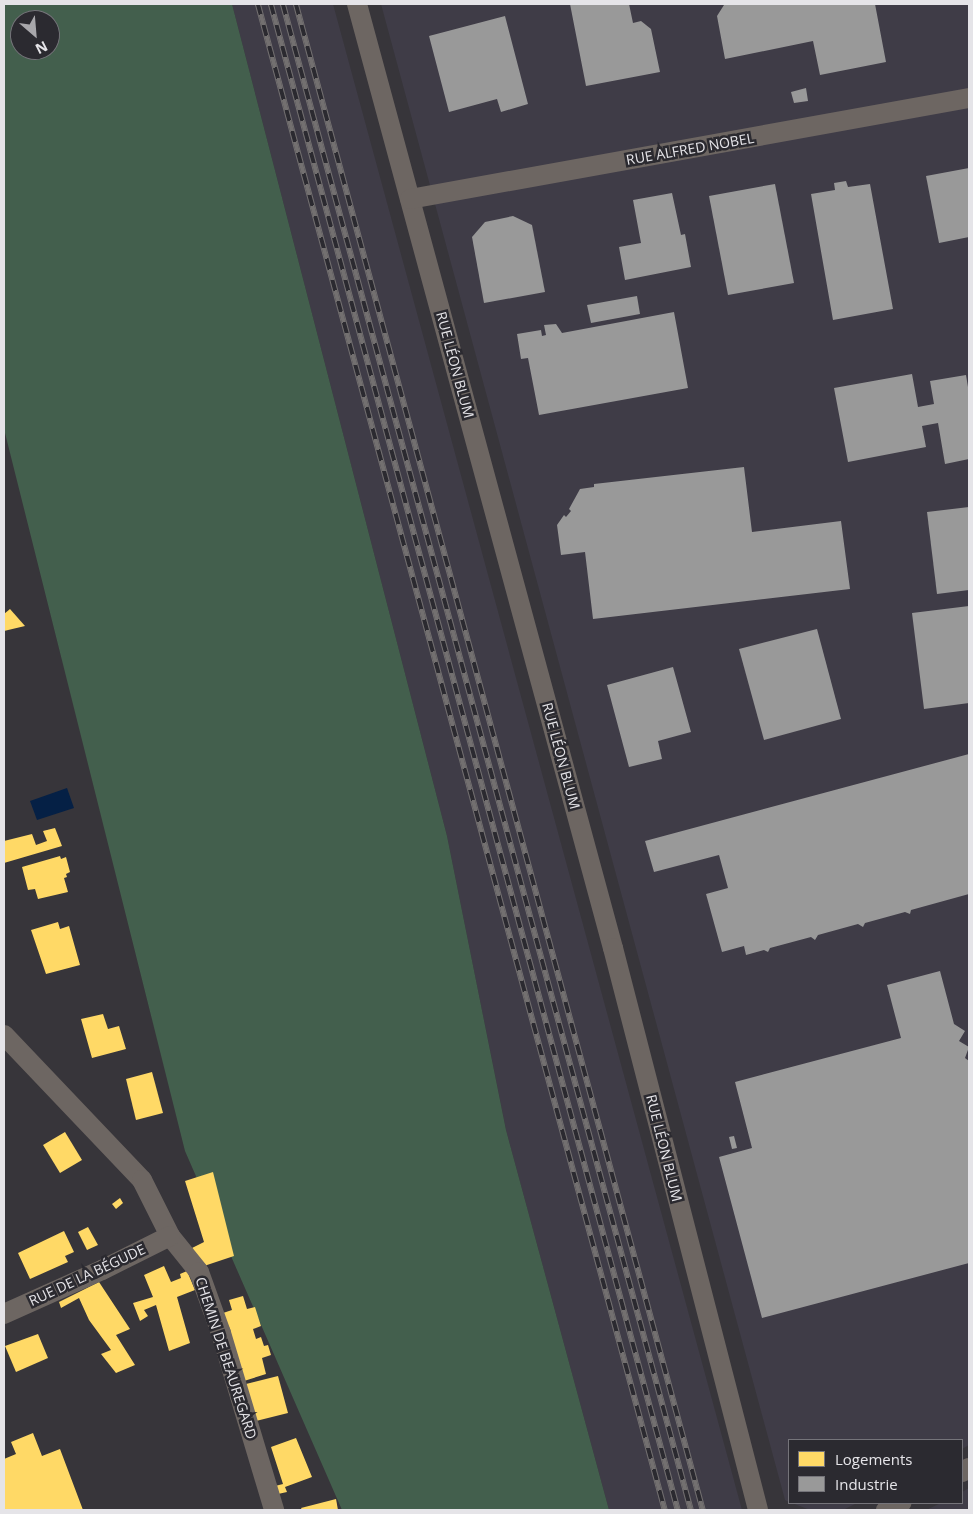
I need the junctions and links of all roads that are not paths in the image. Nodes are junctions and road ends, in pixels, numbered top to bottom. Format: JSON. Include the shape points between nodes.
{"nodes":[{"id":1,"x":357,"y":4,"type":"edge"},
{"id":2,"x":969,"y":98,"type":"edge"},
{"id":3,"x":410,"y":199,"type":"junction"},
{"id":4,"x":4,"y":1035,"type":"edge"},
{"id":5,"x":170,"y":1236,"type":"junction"},
{"id":6,"x":4,"y":1314,"type":"edge"},
{"id":7,"x":899,"y":1504,"type":"edge"},
{"id":8,"x":274,"y":1510,"type":"edge"},
{"id":9,"x":758,"y":1510,"type":"edge"},
{"id":10,"x":886,"y":1510,"type":"edge"}],
"edges":[{"from":1,"to":3,"type":"street","name":"RUE LÉON BLUM"},
{"from":2,"to":3,"type":"street","name":"RUE ALFRED NOBEL"},
{"from":3,"to":9,"type":"street","name":"RUE LÉON BLUM","via":[[610,938]]},
{"from":4,"to":5,"type":"street","name":"CHEMIN DE BEAUREGARD","via":[[142,1180]]},
{"from":5,"to":6,"type":"street","name":"RUE DE LA BÉGUDE"},
{"from":5,"to":8,"type":"street","name":"CHEMIN DE BEAUREGARD","via":[[199,1272],[222,1333]]},
{"from":7,"to":10,"type":"street"}]}
